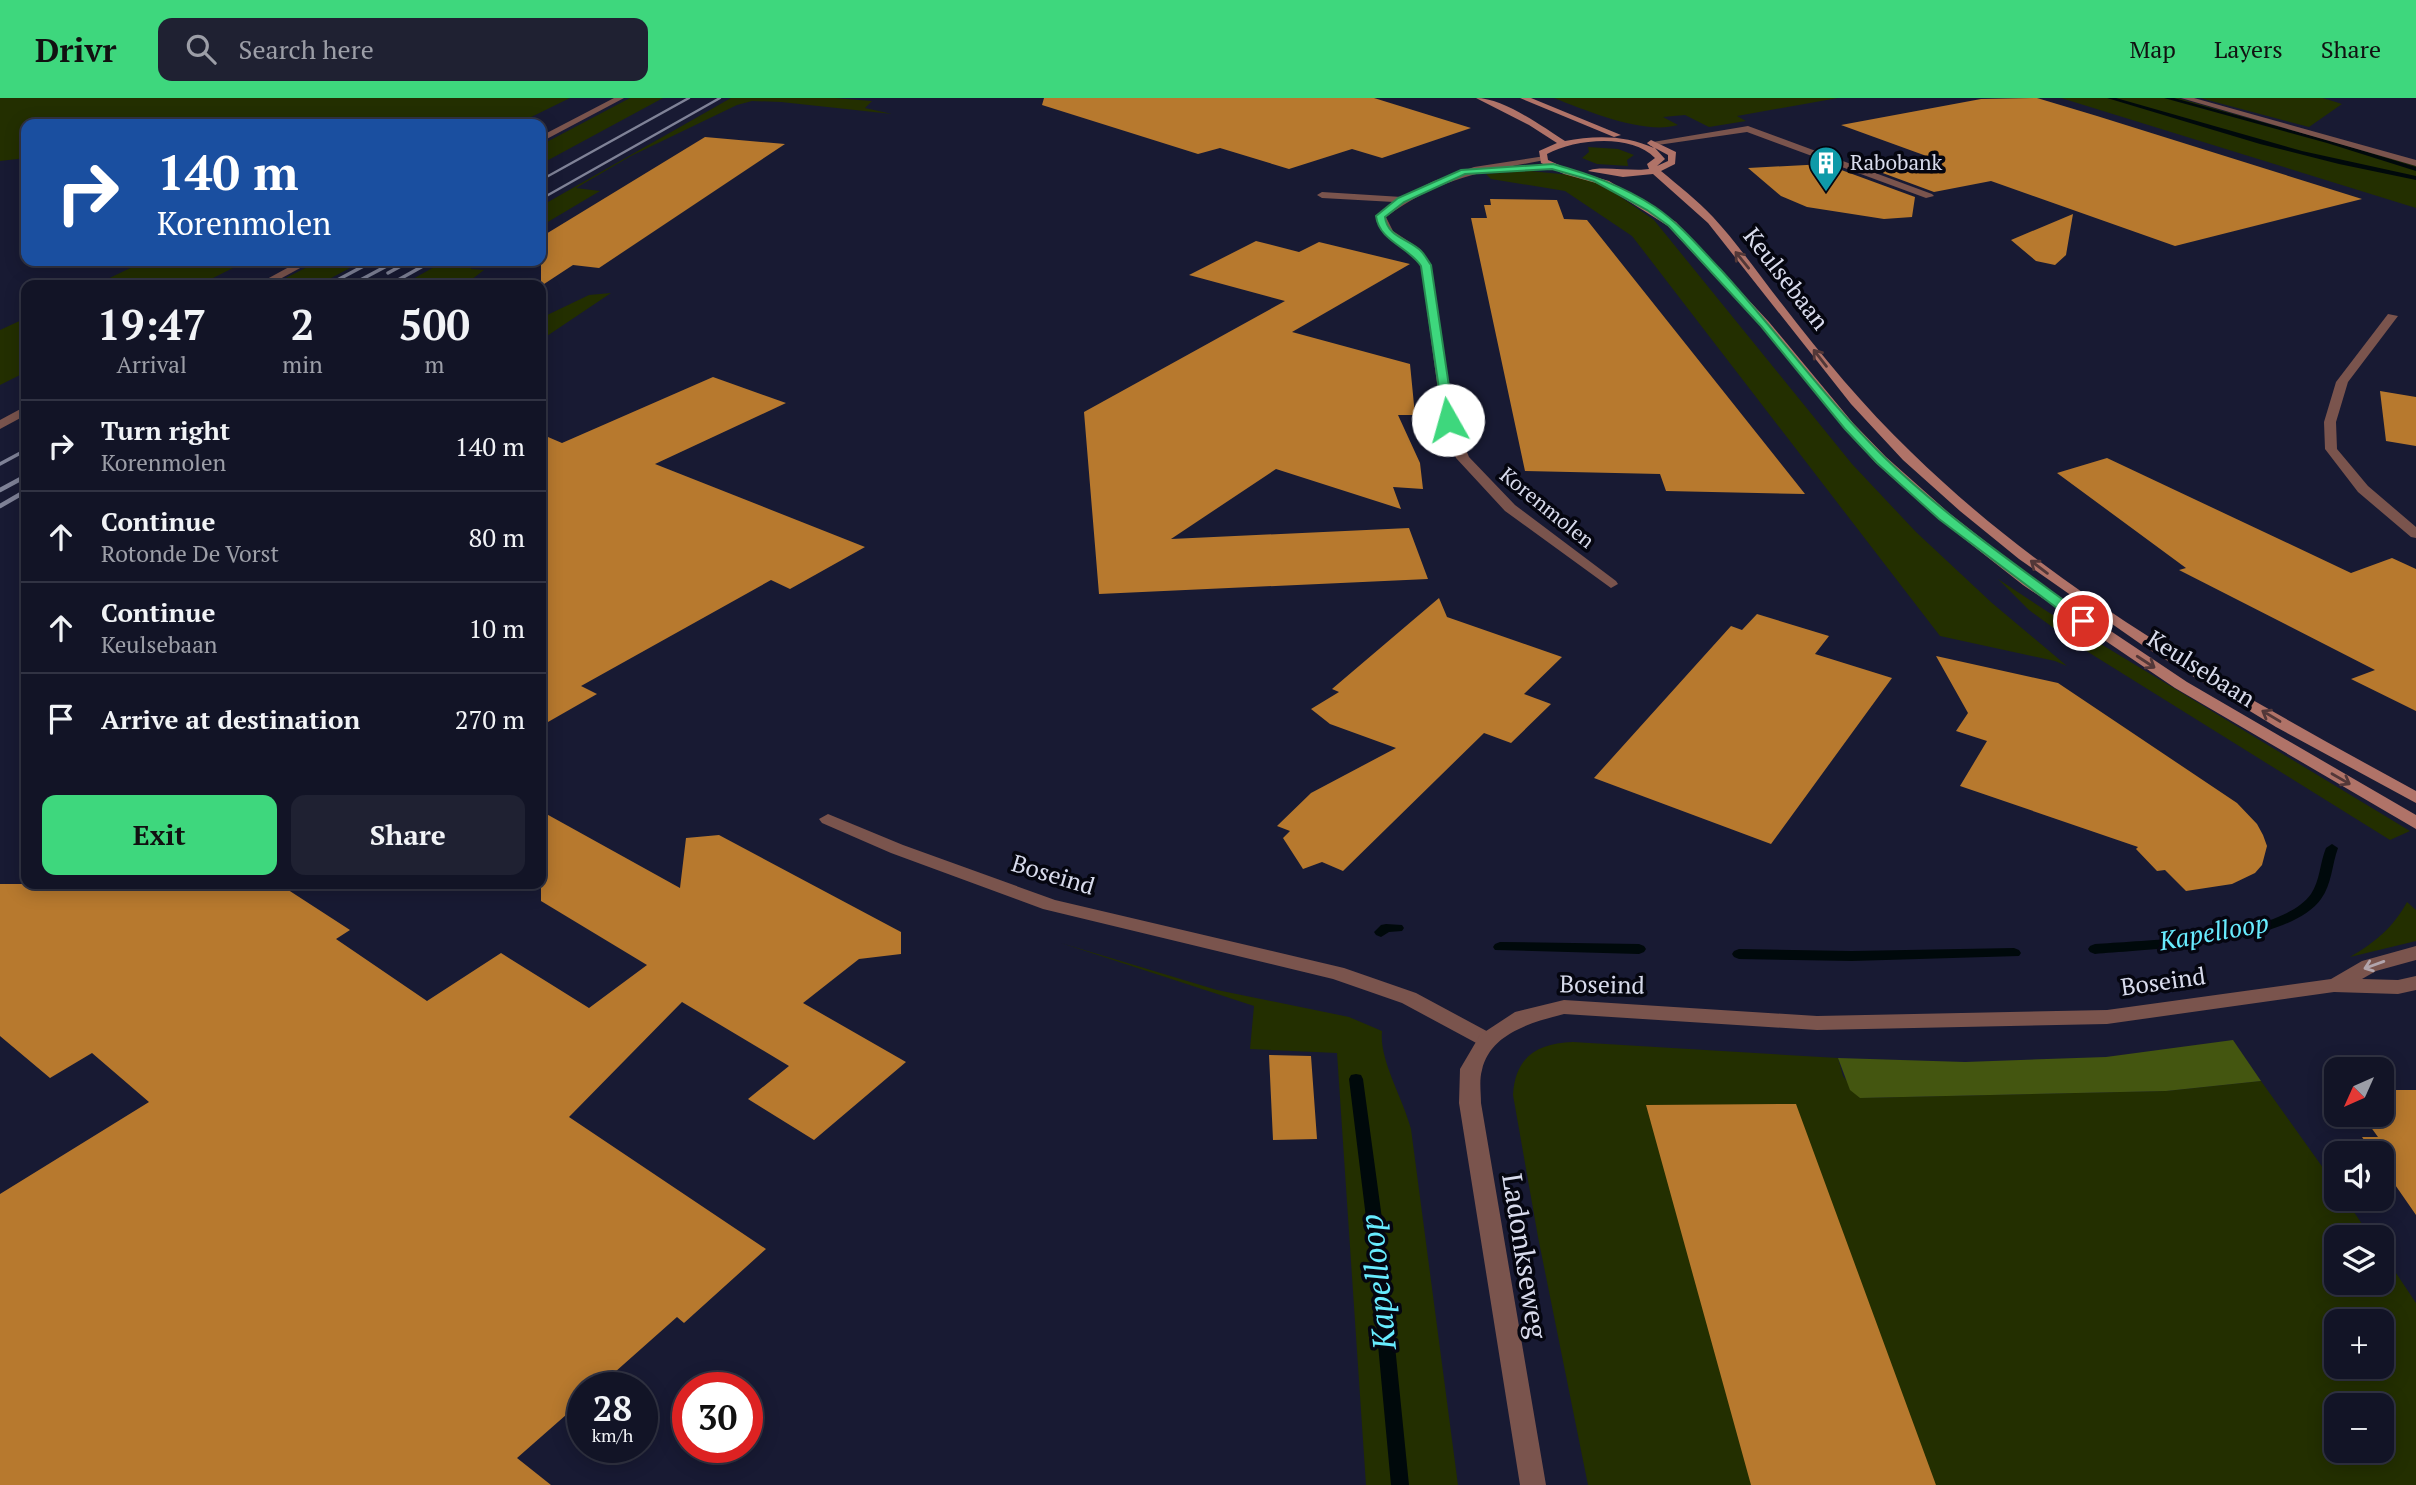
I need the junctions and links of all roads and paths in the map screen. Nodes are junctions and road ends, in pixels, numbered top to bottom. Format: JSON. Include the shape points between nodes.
{"nodes":[{"id":1,"x":620,"y":98,"type":"edge"},
{"id":2,"x":1480,"y":98,"type":"edge"},
{"id":3,"x":1524,"y":98,"type":"edge"},
{"id":4,"x":2185,"y":98,"type":"edge"},
{"id":5,"x":1715,"y":134,"type":"junction"},
{"id":6,"x":546,"y":136,"type":"edge"},
{"id":7,"x":1615,"y":138,"type":"junction"},
{"id":8,"x":1651,"y":143,"type":"junction"},
{"id":9,"x":1557,"y":145,"type":"junction"},
{"id":10,"x":1637,"y":145,"type":"junction"},
{"id":11,"x":1668,"y":149,"type":"junction"},
{"id":12,"x":1542,"y":158,"type":"junction"},
{"id":13,"x":2416,"y":163,"type":"edge"},
{"id":14,"x":1568,"y":166,"type":"junction"},
{"id":15,"x":1553,"y":167,"type":"junction"},
{"id":16,"x":1667,"y":167,"type":"junction"},
{"id":17,"x":1479,"y":169,"type":"junction"},
{"id":18,"x":1654,"y":170,"type":"junction"},
{"id":19,"x":1603,"y":173,"type":"junction"},
{"id":20,"x":1322,"y":195,"type":"dead end"},
{"id":21,"x":1929,"y":197,"type":"dead end"},
{"id":22,"x":1401,"y":200,"type":"junction"},
{"id":23,"x":1695,"y":203,"type":"junction"},
{"id":24,"x":1650,"y":208,"type":"junction"},
{"id":25,"x":298,"y":266,"type":"edge"},
{"id":26,"x":271,"y":280,"type":"edge"},
{"id":27,"x":2392,"y":316,"type":"dead end"},
{"id":28,"x":21,"y":414,"type":"edge"},
{"id":29,"x":0,"y":425,"type":"edge"},
{"id":30,"x":2416,"y":534,"type":"edge"},
{"id":31,"x":1611,"y":584,"type":"dead end"},
{"id":32,"x":2416,"y":798,"type":"edge"},
{"id":33,"x":828,"y":818,"type":"dead end"},
{"id":34,"x":2416,"y":823,"type":"edge"},
{"id":35,"x":2416,"y":953,"type":"edge"},
{"id":36,"x":2416,"y":984,"type":"edge"},
{"id":37,"x":2334,"y":985,"type":"junction"},
{"id":38,"x":1487,"y":1040,"type":"junction"},
{"id":39,"x":1533,"y":1485,"type":"edge"}],
"edges":[{"from":1,"to":6,"type":"street"},
{"from":2,"to":9,"type":"main road"},
{"from":3,"to":7,"type":"main road"},
{"from":4,"to":13,"type":"street"},
{"from":5,"to":8,"type":"street"},
{"from":5,"to":11,"type":"street","via":[[1709,140]]},
{"from":5,"to":21,"type":"street","via":[[1748,129]]},
{"from":7,"to":8,"type":"main road"},
{"from":7,"to":9,"type":"main road"},
{"from":7,"to":10,"type":"main road"},
{"from":8,"to":10,"type":"main road"},
{"from":8,"to":11,"type":"main road"},
{"from":9,"to":12,"type":"main road","via":[[1542,153]]},
{"from":9,"to":14,"type":"main road","via":[[1564,149],[1558,158]]},
{"from":10,"to":18,"type":"main road","via":[[1659,156],[1652,164]]},
{"from":11,"to":16,"type":"main road","via":[[1674,158]]},
{"from":12,"to":15,"type":"main road"},
{"from":12,"to":17,"type":"street","name":"Korenmolen"},
{"from":14,"to":15,"type":"main road"},
{"from":14,"to":19,"type":"main road"},
{"from":15,"to":17,"type":"street","name":"Korenmolen"},
{"from":15,"to":24,"type":"main road","name":"Keulsebaan","via":[[1606,183]]},
{"from":16,"to":18,"type":"main road"},
{"from":16,"to":23,"type":"main road","name":"Keulsebaan","via":[[1697,198]]},
{"from":17,"to":22,"type":"street","name":"Korenmolen"},
{"from":18,"to":19,"type":"main road"},
{"from":18,"to":23,"type":"main road","name":"Keulsebaan"},
{"from":19,"to":24,"type":"main road","name":"Keulsebaan","via":[[1647,201]]},
{"from":20,"to":22,"type":"street","name":"Korenmolen"},
{"from":22,"to":31,"type":"street","name":"Korenmolen","via":[[1381,216],[1382,225],[1395,240],[1417,252],[1426,265],[1448,420],[1463,458],[1510,508]]},
{"from":32,"to":23,"type":"main road","name":"Keulsebaan","one_way":true,"via":[[2203,676],[1993,533],[1864,412]]},
{"from":24,"to":34,"type":"main road","name":"Keulsebaan","one_way":true,"via":[[1699,250],[1863,442],[1944,516],[2104,635]]},
{"from":25,"to":26,"type":"street"},
{"from":27,"to":30,"type":"street","via":[[2342,382],[2330,422],[2331,449],[2363,489]]},
{"from":28,"to":29,"type":"street"},
{"from":33,"to":38,"type":"street","name":"Boseind","via":[[897,849],[1049,905],[1349,977],[1409,998]]},
{"from":35,"to":37,"type":"street","name":"Boseind","one_way":true,"via":[[2369,965]]},
{"from":36,"to":37,"type":"street","name":"Boseind"},
{"from":37,"to":38,"type":"street","name":"Boseind","via":[[2107,1017],[1816,1023],[1564,1007],[1522,1017]]},
{"from":38,"to":39,"type":"street","name":"Ladonkseweg","via":[[1471,1069],[1470,1103]]}]}
